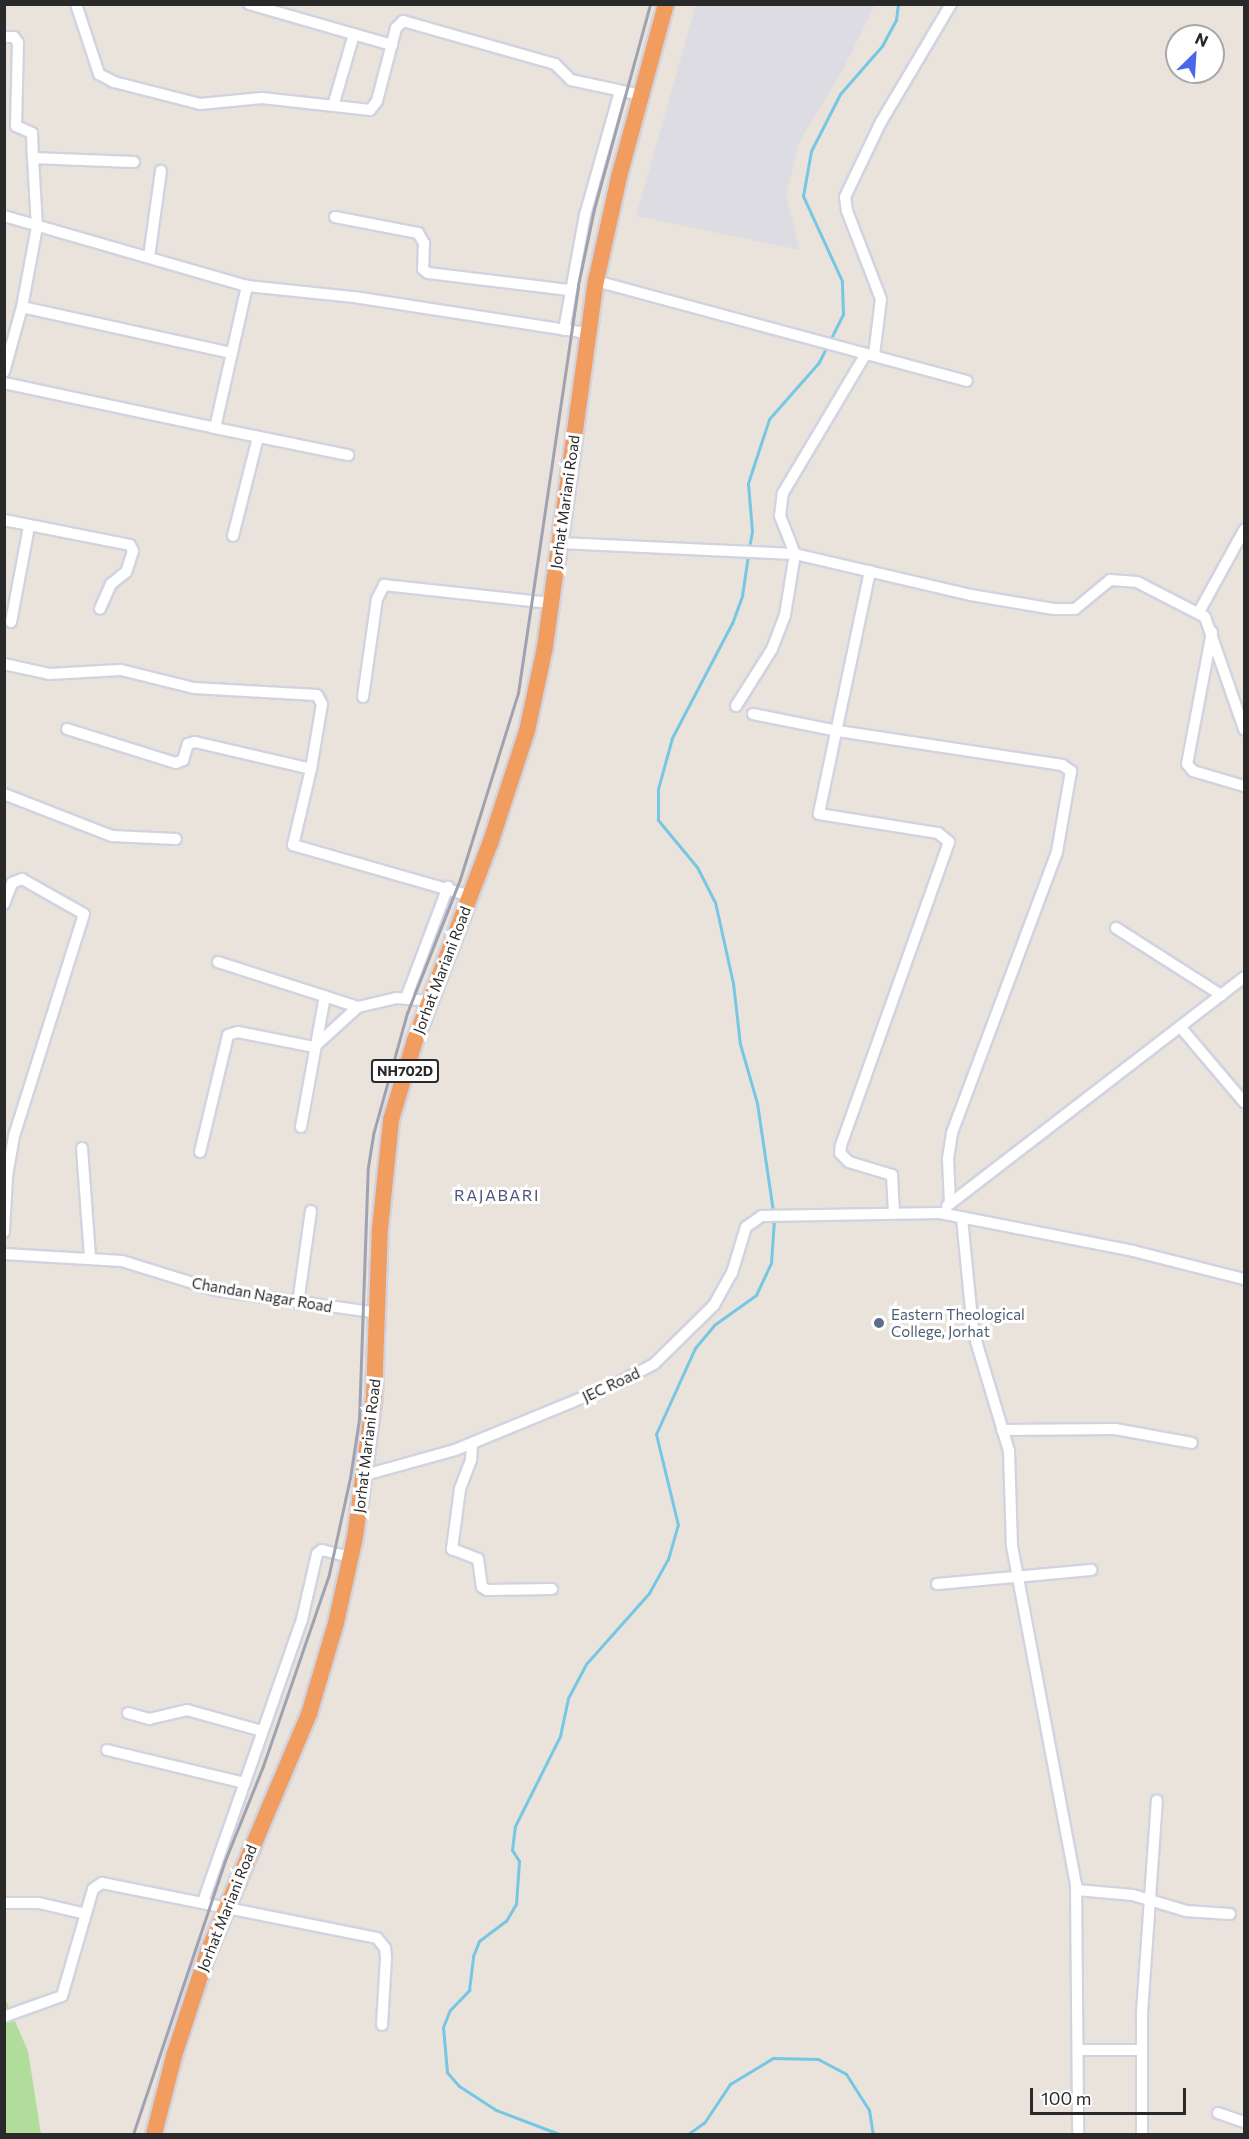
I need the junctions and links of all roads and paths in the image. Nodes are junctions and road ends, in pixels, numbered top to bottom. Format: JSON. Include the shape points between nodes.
{"nodes":[{"id":1,"x":76,"y":4,"type":"edge"},
{"id":2,"x":249,"y":4,"type":"edge"},
{"id":3,"x":666,"y":4,"type":"edge"},
{"id":4,"x":951,"y":4,"type":"edge"},
{"id":5,"x":354,"y":34,"type":"junction"},
{"id":6,"x":4,"y":37,"type":"edge"},
{"id":7,"x":392,"y":45,"type":"junction"},
{"id":8,"x":620,"y":91,"type":"junction"},
{"id":9,"x":641,"y":95,"type":"junction"},
{"id":10,"x":333,"y":106,"type":"junction"},
{"id":11,"x":33,"y":158,"type":"junction"},
{"id":12,"x":134,"y":162,"type":"dead end"},
{"id":13,"x":161,"y":171,"type":"dead end"},
{"id":14,"x":4,"y":216,"type":"edge"},
{"id":15,"x":335,"y":217,"type":"dead end"},
{"id":16,"x":37,"y":227,"type":"junction"},
{"id":17,"x":149,"y":257,"type":"junction"},
{"id":18,"x":596,"y":281,"type":"junction"},
{"id":19,"x":247,"y":286,"type":"junction"},
{"id":20,"x":569,"y":290,"type":"junction"},
{"id":21,"x":22,"y":308,"type":"junction"},
{"id":22,"x":564,"y":330,"type":"junction"},
{"id":23,"x":588,"y":333,"type":"junction"},
{"id":24,"x":232,"y":353,"type":"junction"},
{"id":25,"x":870,"y":354,"type":"junction"},
{"id":26,"x":4,"y":372,"type":"edge"},
{"id":27,"x":966,"y":381,"type":"dead end"},
{"id":28,"x":4,"y":383,"type":"edge"},
{"id":29,"x":215,"y":428,"type":"junction"},
{"id":30,"x":258,"y":437,"type":"junction"},
{"id":31,"x":348,"y":455,"type":"dead end"},
{"id":32,"x":4,"y":520,"type":"edge"},
{"id":33,"x":29,"y":527,"type":"junction"},
{"id":34,"x":1245,"y":530,"type":"edge"},
{"id":35,"x":233,"y":536,"type":"dead end"},
{"id":36,"x":560,"y":543,"type":"junction"},
{"id":37,"x":795,"y":554,"type":"junction"},
{"id":38,"x":870,"y":571,"type":"junction"},
{"id":39,"x":550,"y":603,"type":"junction"},
{"id":40,"x":100,"y":609,"type":"dead end"},
{"id":41,"x":1199,"y":612,"type":"junction"},
{"id":42,"x":11,"y":622,"type":"dead end"},
{"id":43,"x":1212,"y":632,"type":"junction"},
{"id":44,"x":4,"y":664,"type":"edge"},
{"id":45,"x":363,"y":697,"type":"dead end"},
{"id":46,"x":736,"y":706,"type":"dead end"},
{"id":47,"x":753,"y":714,"type":"dead end"},
{"id":48,"x":67,"y":729,"type":"dead end"},
{"id":49,"x":1245,"y":729,"type":"edge"},
{"id":50,"x":838,"y":731,"type":"junction"},
{"id":51,"x":311,"y":769,"type":"junction"},
{"id":52,"x":1245,"y":786,"type":"edge"},
{"id":53,"x":4,"y":794,"type":"edge"},
{"id":54,"x":176,"y":839,"type":"dead end"},
{"id":55,"x":448,"y":887,"type":"junction"},
{"id":56,"x":471,"y":896,"type":"junction"},
{"id":57,"x":4,"y":904,"type":"edge"},
{"id":58,"x":1116,"y":928,"type":"dead end"},
{"id":59,"x":218,"y":962,"type":"dead end"},
{"id":60,"x":1245,"y":977,"type":"edge"},
{"id":61,"x":1221,"y":995,"type":"junction"},
{"id":62,"x":325,"y":996,"type":"junction"},
{"id":63,"x":406,"y":998,"type":"junction"},
{"id":64,"x":429,"y":1002,"type":"junction"},
{"id":65,"x":358,"y":1007,"type":"junction"},
{"id":66,"x":1182,"y":1029,"type":"junction"},
{"id":67,"x":314,"y":1047,"type":"junction"},
{"id":68,"x":1245,"y":1102,"type":"edge"},
{"id":69,"x":301,"y":1127,"type":"dead end"},
{"id":70,"x":82,"y":1148,"type":"dead end"},
{"id":71,"x":200,"y":1152,"type":"dead end"},
{"id":72,"x":950,"y":1203,"type":"junction"},
{"id":73,"x":311,"y":1211,"type":"dead end"},
{"id":74,"x":894,"y":1212,"type":"junction"},
{"id":75,"x":940,"y":1213,"type":"junction"},
{"id":76,"x":962,"y":1218,"type":"junction"},
{"id":77,"x":4,"y":1232,"type":"edge"},
{"id":78,"x":4,"y":1254,"type":"edge"},
{"id":79,"x":90,"y":1258,"type":"junction"},
{"id":80,"x":1245,"y":1279,"type":"edge"},
{"id":81,"x":298,"y":1303,"type":"junction"},
{"id":82,"x":378,"y":1313,"type":"junction"},
{"id":83,"x":1002,"y":1430,"type":"junction"},
{"id":84,"x":472,"y":1443,"type":"junction"},
{"id":85,"x":1192,"y":1443,"type":"dead end"},
{"id":86,"x":365,"y":1475,"type":"junction"},
{"id":87,"x":351,"y":1557,"type":"junction"},
{"id":88,"x":1091,"y":1570,"type":"dead end"},
{"id":89,"x":1018,"y":1576,"type":"junction"},
{"id":90,"x":937,"y":1584,"type":"dead end"},
{"id":91,"x":552,"y":1589,"type":"dead end"},
{"id":92,"x":128,"y":1713,"type":"dead end"},
{"id":93,"x":262,"y":1731,"type":"junction"},
{"id":94,"x":107,"y":1750,"type":"dead end"},
{"id":95,"x":244,"y":1783,"type":"junction"},
{"id":96,"x":1156,"y":1802,"type":"dead end"},
{"id":97,"x":1077,"y":1890,"type":"junction"},
{"id":98,"x":1150,"y":1900,"type":"junction"},
{"id":99,"x":203,"y":1902,"type":"junction"},
{"id":100,"x":4,"y":1903,"type":"edge"},
{"id":101,"x":226,"y":1906,"type":"junction"},
{"id":102,"x":86,"y":1914,"type":"junction"},
{"id":103,"x":1230,"y":1914,"type":"dead end"},
{"id":104,"x":6,"y":2016,"type":"dead end"},
{"id":105,"x":382,"y":2025,"type":"dead end"},
{"id":106,"x":1078,"y":2050,"type":"junction"},
{"id":107,"x":1142,"y":2050,"type":"junction"},
{"id":108,"x":1218,"y":2113,"type":"dead end"},
{"id":109,"x":1245,"y":2122,"type":"edge"},
{"id":110,"x":154,"y":2134,"type":"edge"},
{"id":111,"x":1078,"y":2134,"type":"edge"},
{"id":112,"x":1142,"y":2134,"type":"edge"}],
"edges":[{"from":1,"to":10,"type":"street","via":[[99,74],[114,82],[209,105],[254,98]]},
{"from":2,"to":5,"type":"street"},
{"from":3,"to":9,"type":"highway","name":"Jorhat Mariani Road","number":"NH702D"},
{"from":4,"to":25,"type":"street","via":[[881,122],[845,197],[880,299]]},
{"from":5,"to":7,"type":"street"},
{"from":5,"to":10,"type":"street"},
{"from":6,"to":11,"type":"street","via":[[14,37],[18,43],[16,126],[32,133]]},
{"from":7,"to":8,"type":"street","via":[[399,23],[409,21],[555,64],[568,78]]},
{"from":7,"to":10,"type":"street","via":[[374,107],[363,110]]},
{"from":8,"to":9,"type":"street"},
{"from":8,"to":20,"type":"street","via":[[585,215]]},
{"from":9,"to":18,"type":"highway","name":"Jorhat Mariani Road","number":"NH702D"},
{"from":11,"to":12,"type":"street"},
{"from":11,"to":16,"type":"street"},
{"from":13,"to":17,"type":"street"},
{"from":14,"to":16,"type":"street"},
{"from":15,"to":20,"type":"street","via":[[418,233],[424,243],[423,269],[428,273]]},
{"from":16,"to":17,"type":"street"},
{"from":16,"to":21,"type":"street"},
{"from":17,"to":19,"type":"street"},
{"from":18,"to":23,"type":"highway","name":"Jorhat Mariani Road","number":"NH702D"},
{"from":18,"to":25,"type":"street"},
{"from":19,"to":22,"type":"street","via":[[354,297]]},
{"from":19,"to":24,"type":"street"},
{"from":20,"to":22,"type":"street"},
{"from":21,"to":24,"type":"street"},
{"from":21,"to":26,"type":"street"},
{"from":22,"to":23,"type":"street"},
{"from":23,"to":36,"type":"highway","name":"Jorhat Mariani Road","number":"NH702D"},
{"from":24,"to":29,"type":"street"},
{"from":25,"to":27,"type":"street"},
{"from":25,"to":37,"type":"street","via":[[783,493],[780,516]]},
{"from":28,"to":29,"type":"street"},
{"from":29,"to":30,"type":"street"},
{"from":30,"to":31,"type":"street"},
{"from":30,"to":35,"type":"street"},
{"from":32,"to":33,"type":"street"},
{"from":33,"to":40,"type":"street","via":[[132,547],[126,572],[111,584]]},
{"from":33,"to":42,"type":"street"},
{"from":34,"to":41,"type":"street"},
{"from":36,"to":37,"type":"street"},
{"from":36,"to":39,"type":"highway","name":"Jorhat Mariani Road","number":"NH702D"},
{"from":37,"to":38,"type":"street"},
{"from":37,"to":46,"type":"street","via":[[778,638]]},
{"from":38,"to":41,"type":"street","via":[[971,595],[1067,610],[1080,606],[1103,582],[1123,579]]},
{"from":38,"to":50,"type":"street"},
{"from":39,"to":45,"type":"street","via":[[384,585],[377,598]]},
{"from":39,"to":56,"type":"highway","name":"Jorhat Mariani Road","number":"NH702D","via":[[545,647],[526,731]]},
{"from":41,"to":43,"type":"street"},
{"from":43,"to":49,"type":"street"},
{"from":43,"to":52,"type":"street","via":[[1187,764],[1193,771]]},
{"from":44,"to":51,"type":"street","via":[[49,674],[121,670],[194,688],[317,695],[322,704]]},
{"from":47,"to":50,"type":"street"},
{"from":48,"to":51,"type":"street","via":[[176,764],[183,760],[188,744],[195,742]]},
{"from":50,"to":72,"type":"street","via":[[1062,765],[1071,771],[1057,852],[952,1133],[948,1159]]},
{"from":50,"to":74,"type":"street","via":[[819,813],[938,833],[949,842],[841,1146],[840,1153],[849,1162],[892,1175]]},
{"from":51,"to":55,"type":"street","via":[[293,845]]},
{"from":53,"to":54,"type":"street","via":[[112,836]]},
{"from":55,"to":56,"type":"street"},
{"from":55,"to":63,"type":"street"},
{"from":56,"to":64,"type":"highway","name":"Jorhat Mariani Road","number":"NH702D"},
{"from":57,"to":77,"type":"street","via":[[12,883],[22,879],[84,914],[14,1136]]},
{"from":58,"to":61,"type":"street"},
{"from":59,"to":62,"type":"street"},
{"from":60,"to":61,"type":"street"},
{"from":61,"to":66,"type":"street"},
{"from":62,"to":65,"type":"street"},
{"from":62,"to":67,"type":"street"},
{"from":63,"to":64,"type":"street"},
{"from":63,"to":65,"type":"street"},
{"from":64,"to":82,"type":"highway","name":"Jorhat Mariani Road","number":"NH702D","via":[[391,1120],[380,1229]]},
{"from":65,"to":67,"type":"street"},
{"from":66,"to":68,"type":"street"},
{"from":66,"to":72,"type":"street"},
{"from":67,"to":69,"type":"street"},
{"from":67,"to":71,"type":"street","via":[[238,1032],[228,1035]]},
{"from":70,"to":79,"type":"street"},
{"from":72,"to":75,"type":"street"},
{"from":73,"to":81,"type":"street"},
{"from":74,"to":75,"type":"street","name":"JEC Road"},
{"from":74,"to":84,"type":"street","name":"JEC Road","via":[[762,1216],[746,1227],[732,1273],[714,1305],[654,1364],[618,1383]]},
{"from":75,"to":76,"type":"street","name":"JEC Road"},
{"from":76,"to":80,"type":"street","name":"JEC Road","via":[[1133,1251]]},
{"from":76,"to":83,"type":"street","via":[[973,1331]]},
{"from":78,"to":79,"type":"street","name":"Chandan Nagar Road"},
{"from":79,"to":81,"type":"street","name":"Chandan Nagar Road","via":[[135,1264],[215,1290]]},
{"from":81,"to":82,"type":"street","name":"Chandan Nagar Road"},
{"from":82,"to":86,"type":"highway","name":"Jorhat Mariani Road","number":"NH702D"},
{"from":83,"to":85,"type":"street","via":[[1115,1429]]},
{"from":83,"to":89,"type":"street","via":[[1008,1450],[1010,1520]]},
{"from":84,"to":86,"type":"street","name":"JEC Road"},
{"from":84,"to":91,"type":"street","via":[[471,1460],[459,1489],[452,1549],[478,1559],[482,1587],[487,1590]]},
{"from":86,"to":87,"type":"highway","name":"Jorhat Mariani Road","number":"NH702D"},
{"from":87,"to":93,"type":"street","via":[[322,1550],[317,1554],[302,1619]]},
{"from":87,"to":101,"type":"highway","name":"Jorhat Mariani Road","number":"NH702D","via":[[309,1714]]},
{"from":88,"to":89,"type":"street"},
{"from":89,"to":90,"type":"street"},
{"from":89,"to":97,"type":"street"},
{"from":92,"to":93,"type":"street","via":[[149,1719],[187,1710]]},
{"from":93,"to":95,"type":"street"},
{"from":94,"to":95,"type":"street"},
{"from":95,"to":99,"type":"street"},
{"from":96,"to":98,"type":"street"},
{"from":97,"to":98,"type":"street"},
{"from":97,"to":106,"type":"street"},
{"from":98,"to":103,"type":"street","via":[[1186,1911]]},
{"from":98,"to":107,"type":"street"},
{"from":99,"to":101,"type":"street"},
{"from":99,"to":102,"type":"street","via":[[97,1884]]},
{"from":100,"to":102,"type":"street","via":[[39,1903]]},
{"from":101,"to":105,"type":"street","via":[[377,1938],[385,1948],[386,1958]]},
{"from":101,"to":110,"type":"highway","name":"Jorhat Mariani Road","number":"NH702D","via":[[174,2056]]},
{"from":102,"to":104,"type":"street","via":[[62,1996]]},
{"from":106,"to":107,"type":"street"},
{"from":106,"to":111,"type":"street"},
{"from":107,"to":112,"type":"street"},
{"from":108,"to":109,"type":"street"}]}
